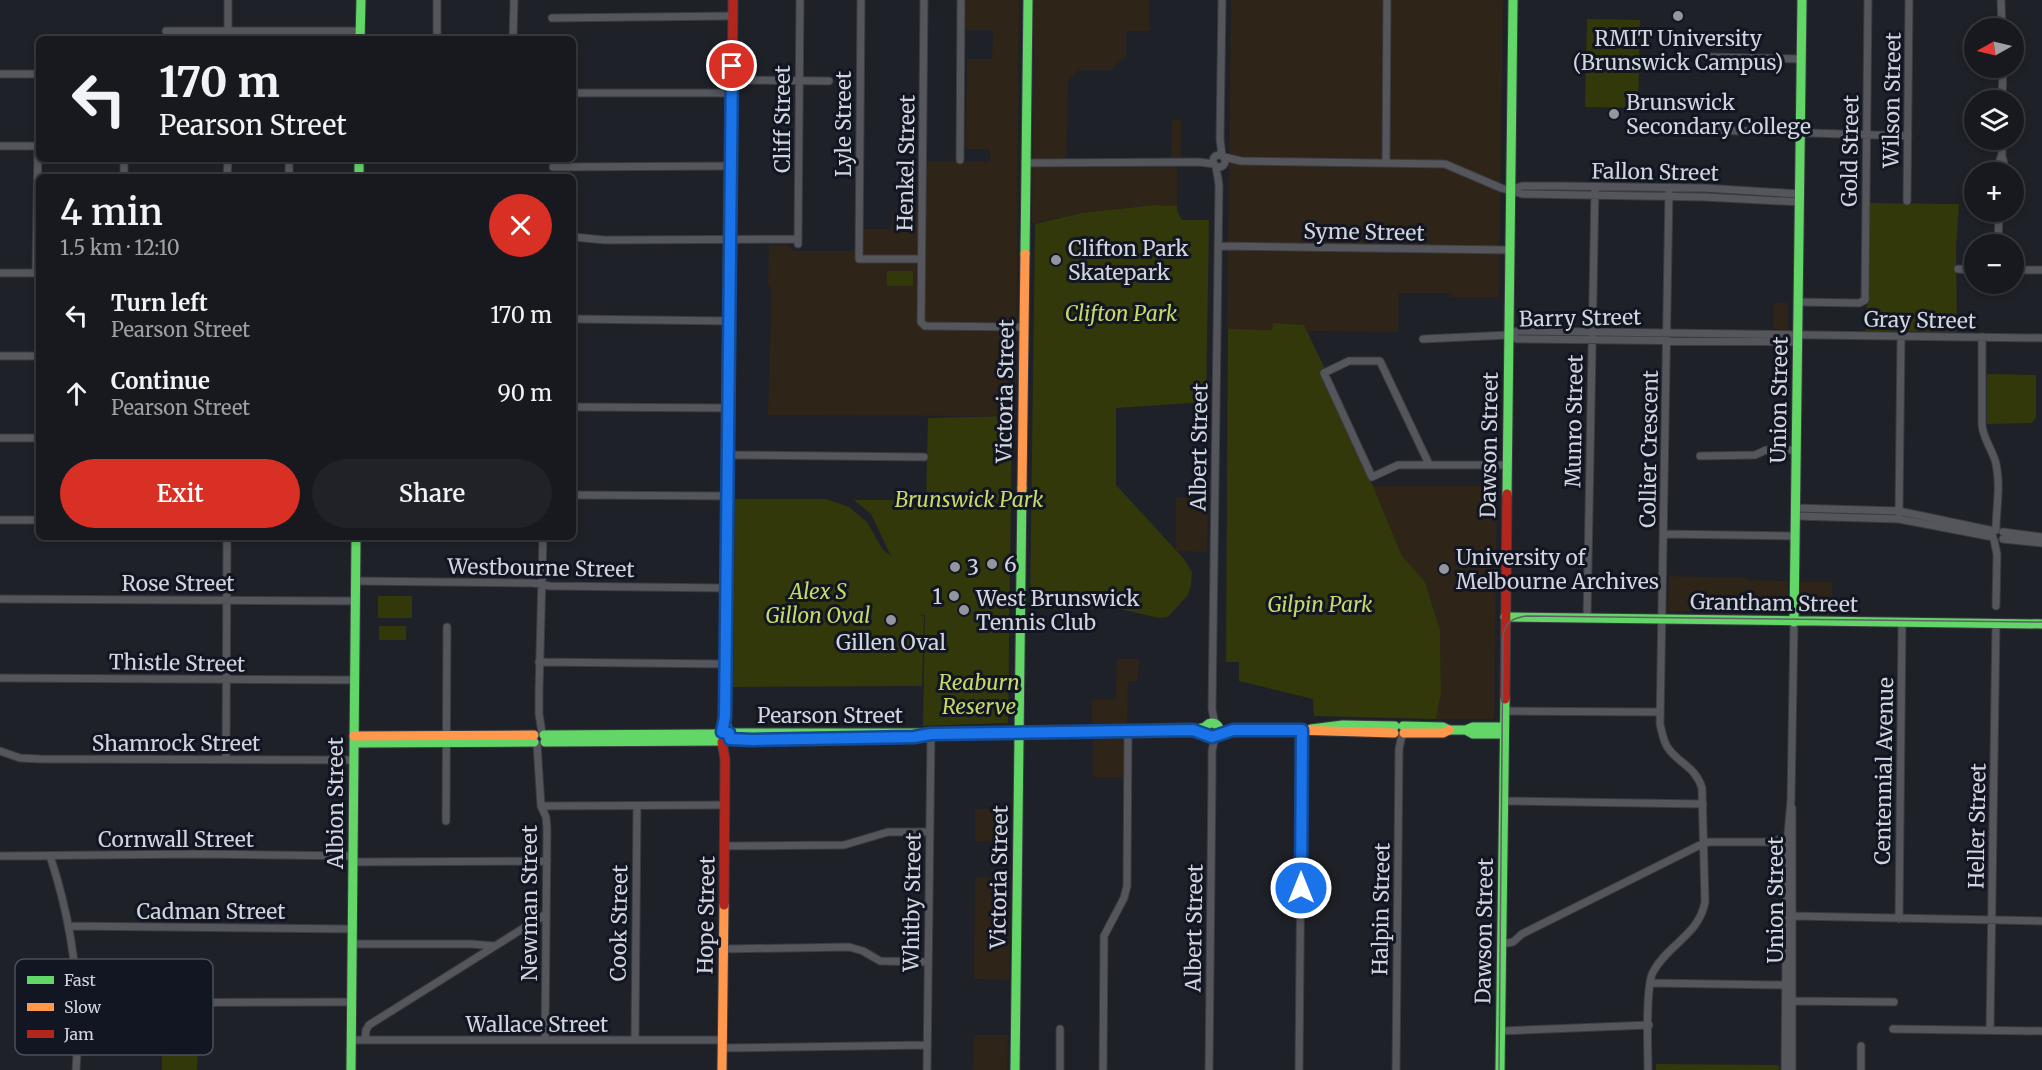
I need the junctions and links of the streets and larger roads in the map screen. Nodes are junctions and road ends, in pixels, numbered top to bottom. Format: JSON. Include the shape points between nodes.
{"nodes":[{"id":1,"x":228,"y":0,"type":"edge"},
{"id":2,"x":361,"y":0,"type":"edge"},
{"id":3,"x":437,"y":0,"type":"edge"},
{"id":4,"x":513,"y":0,"type":"edge"},
{"id":5,"x":733,"y":0,"type":"edge"},
{"id":6,"x":800,"y":0,"type":"edge"},
{"id":7,"x":861,"y":0,"type":"edge"},
{"id":8,"x":924,"y":0,"type":"edge"},
{"id":9,"x":961,"y":0,"type":"edge"},
{"id":10,"x":1028,"y":0,"type":"edge"},
{"id":11,"x":1221,"y":0,"type":"edge"},
{"id":12,"x":1387,"y":0,"type":"edge"},
{"id":13,"x":1513,"y":0,"type":"edge"},
{"id":14,"x":1802,"y":0,"type":"edge"},
{"id":15,"x":1868,"y":0,"type":"edge"},
{"id":16,"x":1909,"y":0,"type":"edge"},
{"id":17,"x":2001,"y":0,"type":"edge"},
{"id":18,"x":732,"y":16,"type":"junction"},
{"id":19,"x":552,"y":18,"type":"dead end"},
{"id":20,"x":2001,"y":18,"type":"edge"},
{"id":21,"x":166,"y":32,"type":"dead end"},
{"id":22,"x":228,"y":35,"type":"edge"},
{"id":23,"x":290,"y":35,"type":"edge"},
{"id":24,"x":361,"y":35,"type":"edge"},
{"id":25,"x":437,"y":36,"type":"edge"},
{"id":26,"x":513,"y":36,"type":"edge"},
{"id":27,"x":1710,"y":57,"type":"dead end"},
{"id":28,"x":1801,"y":59,"type":"junction"},
{"id":29,"x":0,"y":74,"type":"edge"},
{"id":30,"x":36,"y":74,"type":"edge"},
{"id":31,"x":732,"y":80,"type":"junction"},
{"id":32,"x":799,"y":81,"type":"junction"},
{"id":33,"x":829,"y":81,"type":"dead end"},
{"id":34,"x":576,"y":93,"type":"edge"},
{"id":35,"x":732,"y":93,"type":"junction"},
{"id":36,"x":1709,"y":130,"type":"dead end"},
{"id":37,"x":1801,"y":135,"type":"junction"},
{"id":38,"x":1867,"y":136,"type":"junction"},
{"id":39,"x":1908,"y":136,"type":"junction"},
{"id":40,"x":0,"y":146,"type":"edge"},
{"id":41,"x":36,"y":146,"type":"edge"},
{"id":42,"x":2002,"y":150,"type":"edge"},
{"id":43,"x":2002,"y":154,"type":"junction"},
{"id":44,"x":960,"y":160,"type":"dead end"},
{"id":45,"x":1219,"y":161,"type":"junction"},
{"id":46,"x":1999,"y":162,"type":"edge"},
{"id":47,"x":2003,"y":162,"type":"edge"},
{"id":48,"x":1025,"y":163,"type":"junction"},
{"id":49,"x":1386,"y":163,"type":"junction"},
{"id":50,"x":731,"y":166,"type":"junction"},
{"id":51,"x":553,"y":167,"type":"dead end"},
{"id":52,"x":1510,"y":190,"type":"junction"},
{"id":53,"x":1595,"y":191,"type":"junction"},
{"id":54,"x":1669,"y":193,"type":"junction"},
{"id":55,"x":1800,"y":198,"type":"junction"},
{"id":56,"x":1907,"y":201,"type":"dead end"},
{"id":57,"x":576,"y":237,"type":"edge"},
{"id":58,"x":730,"y":239,"type":"junction"},
{"id":59,"x":1218,"y":246,"type":"junction"},
{"id":60,"x":1510,"y":250,"type":"junction"},
{"id":61,"x":921,"y":259,"type":"junction"},
{"id":62,"x":1958,"y":269,"type":"dead end"},
{"id":63,"x":1964,"y":269,"type":"edge"},
{"id":64,"x":2024,"y":270,"type":"edge"},
{"id":65,"x":2042,"y":270,"type":"edge"},
{"id":66,"x":0,"y":273,"type":"edge"},
{"id":67,"x":36,"y":273,"type":"edge"},
{"id":68,"x":1798,"y":302,"type":"junction"},
{"id":69,"x":576,"y":320,"type":"edge"},
{"id":70,"x":730,"y":321,"type":"junction"},
{"id":71,"x":1023,"y":327,"type":"junction"},
{"id":72,"x":1509,"y":335,"type":"junction"},
{"id":73,"x":1592,"y":336,"type":"junction"},
{"id":74,"x":1901,"y":336,"type":"junction"},
{"id":75,"x":1667,"y":337,"type":"junction"},
{"id":76,"x":1982,"y":337,"type":"junction"},
{"id":77,"x":2042,"y":338,"type":"edge"},
{"id":78,"x":1423,"y":339,"type":"dead end"},
{"id":79,"x":1797,"y":339,"type":"junction"},
{"id":80,"x":0,"y":356,"type":"edge"},
{"id":81,"x":36,"y":356,"type":"edge"},
{"id":82,"x":576,"y":407,"type":"edge"},
{"id":83,"x":729,"y":408,"type":"junction"},
{"id":84,"x":0,"y":438,"type":"edge"},
{"id":85,"x":36,"y":438,"type":"edge"},
{"id":86,"x":1796,"y":450,"type":"junction"},
{"id":87,"x":728,"y":455,"type":"junction"},
{"id":88,"x":1700,"y":456,"type":"dead end"},
{"id":89,"x":924,"y":457,"type":"dead end"},
{"id":90,"x":1429,"y":464,"type":"junction"},
{"id":91,"x":1507,"y":465,"type":"junction"},
{"id":92,"x":576,"y":495,"type":"edge"},
{"id":93,"x":728,"y":496,"type":"junction"},
{"id":94,"x":1795,"y":512,"type":"junction"},
{"id":95,"x":1899,"y":515,"type":"junction"},
{"id":96,"x":0,"y":520,"type":"edge"},
{"id":97,"x":36,"y":520,"type":"edge"},
{"id":98,"x":1664,"y":534,"type":"junction"},
{"id":99,"x":1998,"y":535,"type":"junction"},
{"id":100,"x":1795,"y":536,"type":"junction"},
{"id":101,"x":2042,"y":537,"type":"edge"},
{"id":102,"x":227,"y":540,"type":"edge"},
{"id":103,"x":356,"y":540,"type":"edge"},
{"id":104,"x":543,"y":540,"type":"edge"},
{"id":105,"x":2042,"y":543,"type":"edge"},
{"id":106,"x":355,"y":581,"type":"junction"},
{"id":107,"x":543,"y":585,"type":"junction"},
{"id":108,"x":725,"y":588,"type":"junction"},
{"id":109,"x":0,"y":599,"type":"edge"},
{"id":110,"x":226,"y":600,"type":"junction"},
{"id":111,"x":355,"y":601,"type":"junction"},
{"id":112,"x":1996,"y":606,"type":"dead end"},
{"id":113,"x":1505,"y":617,"type":"junction"},
{"id":114,"x":1587,"y":619,"type":"junction"},
{"id":115,"x":1662,"y":620,"type":"junction"},
{"id":116,"x":1794,"y":622,"type":"junction"},
{"id":117,"x":1902,"y":623,"type":"junction"},
{"id":118,"x":1996,"y":623,"type":"junction"},
{"id":119,"x":2042,"y":624,"type":"edge"},
{"id":120,"x":447,"y":627,"type":"dead end"},
{"id":121,"x":539,"y":662,"type":"junction"},
{"id":122,"x":725,"y":664,"type":"junction"},
{"id":123,"x":0,"y":678,"type":"edge"},
{"id":124,"x":354,"y":680,"type":"junction"},
{"id":125,"x":226,"y":681,"type":"junction"},
{"id":126,"x":1504,"y":711,"type":"junction"},
{"id":127,"x":1660,"y":712,"type":"junction"},
{"id":128,"x":1212,"y":730,"type":"junction"},
{"id":129,"x":1305,"y":730,"type":"junction"},
{"id":130,"x":1504,"y":730,"type":"junction"},
{"id":131,"x":1399,"y":731,"type":"junction"},
{"id":132,"x":1128,"y":732,"type":"junction"},
{"id":133,"x":1018,"y":733,"type":"junction"},
{"id":134,"x":931,"y":734,"type":"junction"},
{"id":135,"x":725,"y":737,"type":"junction"},
{"id":136,"x":539,"y":738,"type":"junction"},
{"id":137,"x":446,"y":739,"type":"junction"},
{"id":138,"x":354,"y":740,"type":"junction"},
{"id":139,"x":0,"y":751,"type":"edge"},
{"id":140,"x":226,"y":759,"type":"junction"},
{"id":141,"x":354,"y":760,"type":"junction"},
{"id":142,"x":1791,"y":800,"type":"junction"},
{"id":143,"x":1503,"y":801,"type":"junction"},
{"id":144,"x":1703,"y":804,"type":"junction"},
{"id":145,"x":725,"y":805,"type":"junction"},
{"id":146,"x":541,"y":806,"type":"junction"},
{"id":147,"x":637,"y":806,"type":"junction"},
{"id":148,"x":446,"y":821,"type":"dead end"},
{"id":149,"x":929,"y":832,"type":"junction"},
{"id":150,"x":1788,"y":841,"type":"junction"},
{"id":151,"x":1704,"y":843,"type":"junction"},
{"id":152,"x":724,"y":846,"type":"junction"},
{"id":153,"x":0,"y":856,"type":"edge"},
{"id":154,"x":50,"y":856,"type":"junction"},
{"id":155,"x":353,"y":859,"type":"junction"},
{"id":156,"x":547,"y":861,"type":"junction"},
{"id":157,"x":546,"y":914,"type":"junction"},
{"id":158,"x":1793,"y":916,"type":"junction"},
{"id":159,"x":1899,"y":919,"type":"junction"},
{"id":160,"x":1992,"y":921,"type":"junction"},
{"id":161,"x":2042,"y":921,"type":"edge"},
{"id":162,"x":69,"y":926,"type":"junction"},
{"id":163,"x":352,"y":929,"type":"junction"},
{"id":164,"x":1502,"y":940,"type":"junction"},
{"id":165,"x":352,"y":944,"type":"junction"},
{"id":166,"x":494,"y":946,"type":"junction"},
{"id":167,"x":723,"y":949,"type":"junction"},
{"id":168,"x":73,"y":959,"type":"edge"},
{"id":169,"x":928,"y":962,"type":"junction"},
{"id":170,"x":1650,"y":983,"type":"junction"},
{"id":171,"x":1786,"y":985,"type":"junction"},
{"id":172,"x":1789,"y":1001,"type":"junction"},
{"id":173,"x":352,"y":1002,"type":"junction"},
{"id":174,"x":1894,"y":1002,"type":"dead end"},
{"id":175,"x":213,"y":1003,"type":"edge"},
{"id":176,"x":1649,"y":1025,"type":"junction"},
{"id":177,"x":1060,"y":1029,"type":"dead end"},
{"id":178,"x":1893,"y":1029,"type":"dead end"},
{"id":179,"x":1990,"y":1030,"type":"junction"},
{"id":180,"x":2042,"y":1030,"type":"edge"},
{"id":181,"x":1501,"y":1031,"type":"junction"},
{"id":182,"x":352,"y":1040,"type":"junction"},
{"id":183,"x":365,"y":1040,"type":"junction"},
{"id":184,"x":545,"y":1040,"type":"junction"},
{"id":185,"x":634,"y":1040,"type":"junction"},
{"id":186,"x":722,"y":1044,"type":"junction"},
{"id":187,"x":927,"y":1046,"type":"junction"},
{"id":188,"x":1861,"y":1046,"type":"dead end"},
{"id":189,"x":76,"y":1055,"type":"edge"},
{"id":190,"x":76,"y":1070,"type":"edge"},
{"id":191,"x":351,"y":1070,"type":"edge"},
{"id":192,"x":722,"y":1070,"type":"edge"},
{"id":193,"x":927,"y":1070,"type":"edge"},
{"id":194,"x":1015,"y":1070,"type":"edge"},
{"id":195,"x":1060,"y":1070,"type":"edge"},
{"id":196,"x":1103,"y":1070,"type":"edge"},
{"id":197,"x":1209,"y":1070,"type":"edge"},
{"id":198,"x":1299,"y":1070,"type":"edge"},
{"id":199,"x":1396,"y":1070,"type":"edge"},
{"id":200,"x":1500,"y":1070,"type":"edge"},
{"id":201,"x":1648,"y":1070,"type":"edge"},
{"id":202,"x":1785,"y":1070,"type":"edge"},
{"id":203,"x":1792,"y":1070,"type":"edge"},
{"id":204,"x":1861,"y":1070,"type":"edge"}],
"edges":[{"from":1,"to":22,"type":"street"},
{"from":2,"to":24,"type":"street"},
{"from":3,"to":25,"type":"street"},
{"from":4,"to":26,"type":"street"},
{"from":5,"to":18,"type":"street","name":"Hope Street"},
{"from":6,"to":32,"type":"street","name":"Cliff Street"},
{"from":7,"to":61,"type":"street","name":"Lyle Street","via":[[859,259]]},
{"from":8,"to":61,"type":"street","name":"Henkel Street"},
{"from":9,"to":44,"type":"street"},
{"from":10,"to":48,"type":"street","name":"Victoria Street"},
{"from":11,"to":45,"type":"street","name":"Albert Street"},
{"from":12,"to":49,"type":"street"},
{"from":13,"to":52,"type":"street","name":"Dawson Street"},
{"from":14,"to":28,"type":"street","name":"Union Street"},
{"from":15,"to":38,"type":"street","name":"Gold Street"},
{"from":16,"to":39,"type":"street","name":"Wilson Street"},
{"from":17,"to":20,"type":"street"},
{"from":18,"to":19,"type":"street"},
{"from":18,"to":31,"type":"street","name":"Hope Street"},
{"from":21,"to":22,"type":"street"},
{"from":22,"to":23,"type":"street"},
{"from":23,"to":24,"type":"street"},
{"from":27,"to":28,"type":"street"},
{"from":28,"to":37,"type":"street","name":"Union Street"},
{"from":29,"to":30,"type":"street"},
{"from":31,"to":32,"type":"street"},
{"from":31,"to":35,"type":"street","name":"Hope Street"},
{"from":32,"to":33,"type":"street"},
{"from":32,"to":58,"type":"street","name":"Cliff Street","via":[[798,242]]},
{"from":34,"to":35,"type":"street"},
{"from":35,"to":50,"type":"street","name":"Hope Street"},
{"from":36,"to":37,"type":"street"},
{"from":37,"to":38,"type":"street"},
{"from":37,"to":55,"type":"street","name":"Union Street"},
{"from":38,"to":39,"type":"street"},
{"from":38,"to":68,"type":"street","name":"Gold Street","via":[[1864,302]]},
{"from":39,"to":56,"type":"street","name":"Wilson Street"},
{"from":40,"to":41,"type":"street"},
{"from":42,"to":43,"type":"street"},
{"from":43,"to":46,"type":"street"},
{"from":43,"to":47,"type":"street"},
{"from":45,"to":48,"type":"street","name":"Fallon Street"},
{"from":45,"to":49,"type":"street","name":"Fallon Street"},
{"from":45,"to":59,"type":"street","name":"Albert Street"},
{"from":48,"to":71,"type":"street","name":"Victoria Street"},
{"from":49,"to":52,"type":"street","name":"Fallon Street","via":[[1445,164]]},
{"from":50,"to":51,"type":"street"},
{"from":50,"to":58,"type":"street","name":"Hope Street"},
{"from":52,"to":53,"type":"street","name":"Fallon Street","via":[[1522,186]]},
{"from":52,"to":60,"type":"street","name":"Dawson Street"},
{"from":53,"to":54,"type":"street","name":"Fallon Street"},
{"from":53,"to":73,"type":"street","name":"Munro Street"},
{"from":54,"to":55,"type":"street","name":"Fallon Street","via":[[1704,188]]},
{"from":54,"to":75,"type":"street","name":"Collier Crescent"},
{"from":55,"to":68,"type":"street","name":"Union Street"},
{"from":57,"to":58,"type":"street"},
{"from":58,"to":70,"type":"street","name":"Hope Street"},
{"from":59,"to":60,"type":"street","name":"Syme Street"},
{"from":59,"to":128,"type":"street","name":"Albert Street"},
{"from":60,"to":72,"type":"street","name":"Dawson Street"},
{"from":61,"to":71,"type":"street","name":"Henkel Street","via":[[923,325]]},
{"from":62,"to":63,"type":"street"},
{"from":64,"to":65,"type":"street"},
{"from":66,"to":67,"type":"street"},
{"from":68,"to":79,"type":"street","name":"Union Street"},
{"from":69,"to":70,"type":"street"},
{"from":70,"to":83,"type":"street","name":"Hope Street"},
{"from":71,"to":133,"type":"street","name":"Victoria Street"},
{"from":72,"to":73,"type":"street","name":"Barry Street","via":[[1517,339]]},
{"from":72,"to":78,"type":"street","name":"Barry Street"},
{"from":72,"to":91,"type":"street","name":"Dawson Street"},
{"from":73,"to":75,"type":"street","name":"Barry Street"},
{"from":73,"to":114,"type":"street","name":"Munro Street"},
{"from":74,"to":76,"type":"street","name":"Gray Street"},
{"from":74,"to":79,"type":"street","name":"Gray Street"},
{"from":74,"to":95,"type":"street"},
{"from":75,"to":79,"type":"street","name":"Barry Street"},
{"from":75,"to":98,"type":"street","name":"Collier Crescent"},
{"from":76,"to":77,"type":"street","name":"Gray Street"},
{"from":76,"to":99,"type":"street","via":[[1982,425],[1997,466]]},
{"from":79,"to":86,"type":"street","name":"Union Street"},
{"from":80,"to":81,"type":"street"},
{"from":82,"to":83,"type":"street"},
{"from":83,"to":87,"type":"street","name":"Hope Street"},
{"from":84,"to":85,"type":"street"},
{"from":86,"to":88,"type":"street"},
{"from":86,"to":94,"type":"street","name":"Union Street"},
{"from":87,"to":89,"type":"street"},
{"from":87,"to":93,"type":"street","name":"Hope Street"},
{"from":90,"to":90,"type":"street","via":[[1380,361],[1349,361],[1324,373],[1372,477],[1398,465]]},
{"from":90,"to":91,"type":"street"},
{"from":91,"to":113,"type":"street","name":"Dawson Street"},
{"from":92,"to":93,"type":"street"},
{"from":93,"to":108,"type":"street","name":"Hope Street"},
{"from":94,"to":95,"type":"street"},
{"from":94,"to":100,"type":"street","name":"Union Street"},
{"from":95,"to":99,"type":"street"},
{"from":96,"to":97,"type":"street"},
{"from":98,"to":100,"type":"street"},
{"from":98,"to":115,"type":"street","name":"Collier Crescent"},
{"from":99,"to":101,"type":"street"},
{"from":99,"to":105,"type":"street"},
{"from":99,"to":112,"type":"street"},
{"from":100,"to":116,"type":"street","name":"Union Street"},
{"from":102,"to":110,"type":"street"},
{"from":103,"to":106,"type":"street","name":"Albion Street"},
{"from":104,"to":107,"type":"street","name":"Newman Street"},
{"from":106,"to":107,"type":"street","name":"Westbourne Street"},
{"from":106,"to":111,"type":"street","name":"Albion Street"},
{"from":107,"to":108,"type":"street","name":"Westbourne Street"},
{"from":107,"to":121,"type":"street","name":"Newman Street"},
{"from":108,"to":122,"type":"street","name":"Hope Street"},
{"from":109,"to":110,"type":"street","name":"Rose Street"},
{"from":110,"to":111,"type":"street","name":"Rose Street"},
{"from":110,"to":125,"type":"street"},
{"from":111,"to":124,"type":"street","name":"Albion Street"},
{"from":113,"to":114,"type":"street","name":"Grantham Street"},
{"from":113,"to":126,"type":"street","name":"Dawson Street"},
{"from":114,"to":115,"type":"street","name":"Grantham Street"},
{"from":115,"to":116,"type":"street","name":"Grantham Street"},
{"from":115,"to":127,"type":"street","name":"Collier Crescent"},
{"from":116,"to":117,"type":"street","name":"Grantham Street"},
{"from":116,"to":142,"type":"street","name":"Union Street"},
{"from":117,"to":118,"type":"street","name":"Grantham Street"},
{"from":117,"to":159,"type":"street","name":"Centennial Avenue"},
{"from":118,"to":119,"type":"street","name":"Grantham Street"},
{"from":118,"to":160,"type":"street","name":"Heller Street"},
{"from":120,"to":137,"type":"street"},
{"from":121,"to":122,"type":"street"},
{"from":121,"to":136,"type":"street","name":"Newman Street"},
{"from":122,"to":135,"type":"street","name":"Hope Street"},
{"from":123,"to":125,"type":"street","name":"Thistle Street"},
{"from":124,"to":125,"type":"street","name":"Thistle Street"},
{"from":124,"to":138,"type":"street","name":"Albion Street"},
{"from":125,"to":140,"type":"street"},
{"from":126,"to":127,"type":"street"},
{"from":126,"to":130,"type":"street","name":"Dawson Street"},
{"from":127,"to":144,"type":"street","name":"Collier Crescent","via":[[1664,741],[1696,774]]},
{"from":128,"to":129,"type":"street"},
{"from":128,"to":132,"type":"street","name":"Pearson Street"},
{"from":128,"to":197,"type":"street","name":"Albert Street"},
{"from":129,"to":131,"type":"street"},
{"from":129,"to":198,"type":"street"},
{"from":130,"to":131,"type":"street","via":[[1473,727],[1443,734]]},
{"from":130,"to":143,"type":"street","name":"Dawson Street"},
{"from":131,"to":199,"type":"street","name":"Halpin Street"},
{"from":132,"to":133,"type":"street","name":"Pearson Street"},
{"from":132,"to":196,"type":"street","via":[[1127,886],[1104,936]]},
{"from":133,"to":134,"type":"street","name":"Pearson Street"},
{"from":133,"to":194,"type":"street","name":"Victoria Street"},
{"from":134,"to":135,"type":"street","name":"Pearson Street","via":[[872,739]]},
{"from":134,"to":149,"type":"street","name":"Whitby Street"},
{"from":135,"to":136,"type":"street","name":"Pearson Street","via":[[695,734]]},
{"from":135,"to":145,"type":"street","name":"Hope Street"},
{"from":136,"to":137,"type":"street","name":"Pearson Street"},
{"from":136,"to":146,"type":"street","name":"Newman Street"},
{"from":137,"to":138,"type":"street","name":"Pearson Street"},
{"from":137,"to":148,"type":"street"},
{"from":138,"to":141,"type":"street","name":"Albion Street"},
{"from":139,"to":140,"type":"street","name":"Shamrock Street","via":[[40,759]]},
{"from":140,"to":141,"type":"street","name":"Shamrock Street"},
{"from":141,"to":155,"type":"street","name":"Albion Street"},
{"from":142,"to":150,"type":"street","name":"Union Street"},
{"from":142,"to":158,"type":"street","name":"Union Street"},
{"from":143,"to":144,"type":"street"},
{"from":143,"to":164,"type":"street","name":"Dawson Street"},
{"from":144,"to":151,"type":"street","name":"Collier Crescent"},
{"from":145,"to":147,"type":"street"},
{"from":145,"to":152,"type":"street","name":"Hope Street"},
{"from":146,"to":147,"type":"street"},
{"from":146,"to":156,"type":"street","name":"Newman Street","via":[[547,821]]},
{"from":147,"to":185,"type":"street","name":"Cook Street"},
{"from":149,"to":152,"type":"street","via":[[888,832],[844,845]]},
{"from":149,"to":169,"type":"street","name":"Whitby Street"},
{"from":150,"to":151,"type":"street"},
{"from":150,"to":171,"type":"street","name":"Union Street"},
{"from":151,"to":164,"type":"street","via":[[1522,934]]},
{"from":151,"to":170,"type":"street","name":"Collier Crescent","via":[[1703,913],[1659,963]]},
{"from":152,"to":167,"type":"street","name":"Hope Street"},
{"from":153,"to":154,"type":"street","name":"Cornwall Street"},
{"from":154,"to":155,"type":"street","name":"Cornwall Street","via":[[200,854]]},
{"from":154,"to":162,"type":"street"},
{"from":155,"to":156,"type":"street","name":"Cornwall Street"},
{"from":155,"to":163,"type":"street","name":"Albion Street"},
{"from":156,"to":157,"type":"street","name":"Newman Street"},
{"from":157,"to":166,"type":"street"},
{"from":157,"to":184,"type":"street","name":"Newman Street"},
{"from":158,"to":159,"type":"street"},
{"from":158,"to":172,"type":"street","name":"Union Street"},
{"from":159,"to":160,"type":"street"},
{"from":160,"to":161,"type":"street"},
{"from":160,"to":179,"type":"street","name":"Heller Street"},
{"from":162,"to":163,"type":"street","name":"Cadman Street"},
{"from":162,"to":168,"type":"street"},
{"from":163,"to":165,"type":"street","name":"Albion Street"},
{"from":164,"to":181,"type":"street","name":"Dawson Street"},
{"from":165,"to":166,"type":"street"},
{"from":165,"to":173,"type":"street","name":"Albion Street"},
{"from":166,"to":183,"type":"street","via":[[369,1025]]},
{"from":167,"to":169,"type":"street","via":[[849,947],[880,961]]},
{"from":167,"to":186,"type":"street","name":"Hope Street"},
{"from":169,"to":187,"type":"street","name":"Whitby Street"},
{"from":170,"to":171,"type":"street"},
{"from":170,"to":176,"type":"street","name":"Collier Crescent"},
{"from":171,"to":172,"type":"street","name":"Union Street"},
{"from":172,"to":174,"type":"street"},
{"from":172,"to":202,"type":"street","name":"Union Street"},
{"from":172,"to":203,"type":"street","name":"Union Street"},
{"from":173,"to":175,"type":"street"},
{"from":173,"to":182,"type":"street","name":"Albion Street"},
{"from":176,"to":181,"type":"street"},
{"from":176,"to":201,"type":"street","name":"Collier Crescent"},
{"from":177,"to":195,"type":"street"},
{"from":178,"to":179,"type":"street"},
{"from":179,"to":180,"type":"street"},
{"from":181,"to":200,"type":"street","name":"Dawson Street"},
{"from":182,"to":183,"type":"street","name":"Wallace Street"},
{"from":182,"to":191,"type":"street","name":"Albion Street"},
{"from":183,"to":184,"type":"street","name":"Wallace Street"},
{"from":184,"to":185,"type":"street","name":"Wallace Street"},
{"from":185,"to":186,"type":"street","name":"Wallace Street"},
{"from":186,"to":187,"type":"street","name":"Wallace Street"},
{"from":186,"to":192,"type":"street","name":"Hope Street"},
{"from":187,"to":193,"type":"street","name":"Whitby Street"},
{"from":188,"to":204,"type":"street"},
{"from":189,"to":190,"type":"street"}]}
